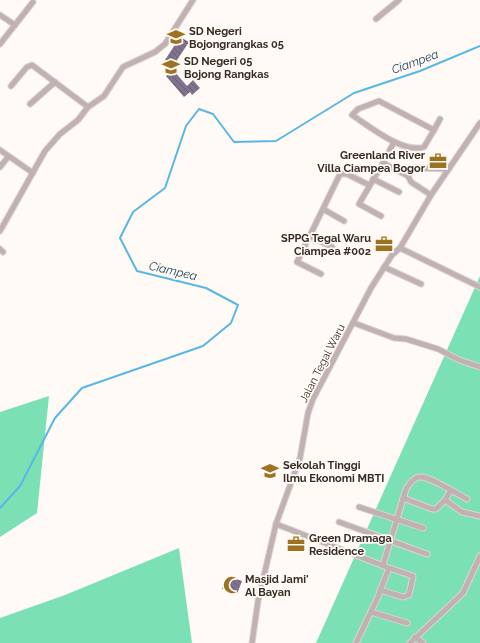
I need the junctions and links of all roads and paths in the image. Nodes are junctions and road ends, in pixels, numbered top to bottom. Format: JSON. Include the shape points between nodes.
{"nodes":[{"id":1,"x":193,"y":0,"type":"edge"},
{"id":2,"x":399,"y":0,"type":"edge"},
{"id":3,"x":33,"y":2,"type":"dead end"},
{"id":4,"x":0,"y":15,"type":"edge"},
{"id":5,"x":376,"y":19,"type":"dead end"},
{"id":6,"x":14,"y":25,"type":"junction"},
{"id":7,"x":0,"y":44,"type":"edge"},
{"id":8,"x":55,"y":82,"type":"junction"},
{"id":9,"x":12,"y":86,"type":"dead end"},
{"id":10,"x":30,"y":104,"type":"dead end"},
{"id":11,"x":88,"y":107,"type":"junction"},
{"id":12,"x":440,"y":119,"type":"dead end"},
{"id":13,"x":480,"y":122,"type":"edge"},
{"id":14,"x":434,"y":130,"type":"junction"},
{"id":15,"x":394,"y":142,"type":"junction"},
{"id":16,"x":0,"y":150,"type":"edge"},
{"id":17,"x":8,"y":157,"type":"junction"},
{"id":18,"x":382,"y":163,"type":"junction"},
{"id":19,"x":0,"y":166,"type":"edge"},
{"id":20,"x":449,"y":169,"type":"junction"},
{"id":21,"x":33,"y":173,"type":"junction"},
{"id":22,"x":408,"y":176,"type":"junction"},
{"id":23,"x":373,"y":179,"type":"junction"},
{"id":24,"x":369,"y":185,"type":"junction"},
{"id":25,"x":399,"y":192,"type":"dead end"},
{"id":26,"x":431,"y":195,"type":"junction"},
{"id":27,"x":323,"y":209,"type":"junction"},
{"id":28,"x":381,"y":216,"type":"dead end"},
{"id":29,"x":344,"y":221,"type":"dead end"},
{"id":30,"x":0,"y":231,"type":"edge"},
{"id":31,"x":310,"y":236,"type":"junction"},
{"id":32,"x":332,"y":247,"type":"dead end"},
{"id":33,"x":400,"y":248,"type":"junction"},
{"id":34,"x":384,"y":267,"type":"junction"},
{"id":35,"x":321,"y":274,"type":"dead end"},
{"id":36,"x":421,"y":284,"type":"dead end"},
{"id":37,"x":480,"y":287,"type":"edge"},
{"id":38,"x":354,"y":323,"type":"junction"},
{"id":39,"x":480,"y":367,"type":"edge"},
{"id":40,"x":451,"y":490,"type":"junction"},
{"id":41,"x":403,"y":498,"type":"junction"},
{"id":42,"x":467,"y":499,"type":"dead end"},
{"id":43,"x":445,"y":500,"type":"junction"},
{"id":44,"x":359,"y":507,"type":"dead end"},
{"id":45,"x":480,"y":516,"type":"edge"},
{"id":46,"x":396,"y":519,"type":"junction"},
{"id":47,"x":339,"y":522,"type":"dead end"},
{"id":48,"x":276,"y":524,"type":"junction"},
{"id":49,"x":423,"y":528,"type":"dead end"},
{"id":50,"x":390,"y":541,"type":"junction"},
{"id":51,"x":427,"y":554,"type":"dead end"},
{"id":52,"x":480,"y":556,"type":"edge"},
{"id":53,"x":386,"y":567,"type":"junction"},
{"id":54,"x":380,"y":590,"type":"junction"},
{"id":55,"x":371,"y":612,"type":"junction"},
{"id":56,"x":407,"y":623,"type":"dead end"},
{"id":57,"x":415,"y":637,"type":"junction"},
{"id":58,"x":252,"y":643,"type":"edge"},
{"id":59,"x":356,"y":643,"type":"edge"},
{"id":60,"x":410,"y":643,"type":"edge"},
{"id":61,"x":423,"y":643,"type":"edge"}],
"edges":[{"from":1,"to":11,"type":"street","via":[[165,44],[144,58],[127,63],[104,96]]},
{"from":2,"to":5,"type":"street"},
{"from":3,"to":6,"type":"street"},
{"from":4,"to":6,"type":"street"},
{"from":6,"to":7,"type":"street"},
{"from":8,"to":9,"type":"street","via":[[32,65],[27,67]]},
{"from":8,"to":10,"type":"street"},
{"from":8,"to":11,"type":"street"},
{"from":11,"to":21,"type":"street","via":[[45,151]]},
{"from":12,"to":14,"type":"street"},
{"from":13,"to":20,"type":"street","name":"Jalan Tegal Waru"},
{"from":14,"to":15,"type":"street","via":[[424,147],[419,149]]},
{"from":14,"to":15,"type":"street","via":[[379,101],[358,109],[352,115]]},
{"from":15,"to":18,"type":"street"},
{"from":16,"to":17,"type":"street"},
{"from":17,"to":19,"type":"street"},
{"from":17,"to":21,"type":"street"},
{"from":18,"to":22,"type":"street"},
{"from":18,"to":23,"type":"street"},
{"from":20,"to":22,"type":"street","via":[[414,168]]},
{"from":20,"to":26,"type":"street","name":"Jalan Tegal Waru"},
{"from":21,"to":30,"type":"street"},
{"from":22,"to":26,"type":"street","via":[[411,182]]},
{"from":23,"to":24,"type":"street"},
{"from":23,"to":25,"type":"street"},
{"from":24,"to":27,"type":"street","via":[[340,174]]},
{"from":24,"to":28,"type":"street","via":[[359,204]]},
{"from":26,"to":33,"type":"street","name":"Jalan Tegal Waru"},
{"from":27,"to":29,"type":"street"},
{"from":27,"to":31,"type":"street"},
{"from":31,"to":32,"type":"street"},
{"from":31,"to":35,"type":"street","via":[[297,262]]},
{"from":33,"to":34,"type":"street","name":"Jalan Tegal Waru"},
{"from":33,"to":37,"type":"street"},
{"from":34,"to":36,"type":"street"},
{"from":34,"to":38,"type":"street","name":"Jalan Tegal Waru"},
{"from":38,"to":39,"type":"street","via":[[394,338],[438,349]]},
{"from":38,"to":48,"type":"street","name":"Jalan Tegal Waru","via":[[313,399],[308,412],[300,458]]},
{"from":40,"to":41,"type":"street","via":[[426,478],[418,477],[408,485]]},
{"from":40,"to":42,"type":"street"},
{"from":40,"to":43,"type":"street"},
{"from":41,"to":43,"type":"street","via":[[432,509]]},
{"from":41,"to":46,"type":"street"},
{"from":43,"to":45,"type":"street","via":[[462,512]]},
{"from":44,"to":46,"type":"street"},
{"from":46,"to":49,"type":"street"},
{"from":46,"to":50,"type":"street"},
{"from":47,"to":50,"type":"street"},
{"from":48,"to":53,"type":"street"},
{"from":48,"to":58,"type":"street","name":"Jalan Tegal Waru","via":[[258,601]]},
{"from":50,"to":51,"type":"street"},
{"from":50,"to":53,"type":"street"},
{"from":52,"to":57,"type":"street","via":[[463,593]]},
{"from":53,"to":54,"type":"street"},
{"from":53,"to":54,"type":"street","via":[[413,576],[409,594],[404,597]]},
{"from":54,"to":55,"type":"street"},
{"from":55,"to":56,"type":"street"},
{"from":55,"to":59,"type":"street"},
{"from":57,"to":60,"type":"street"},
{"from":57,"to":61,"type":"street"}]}
